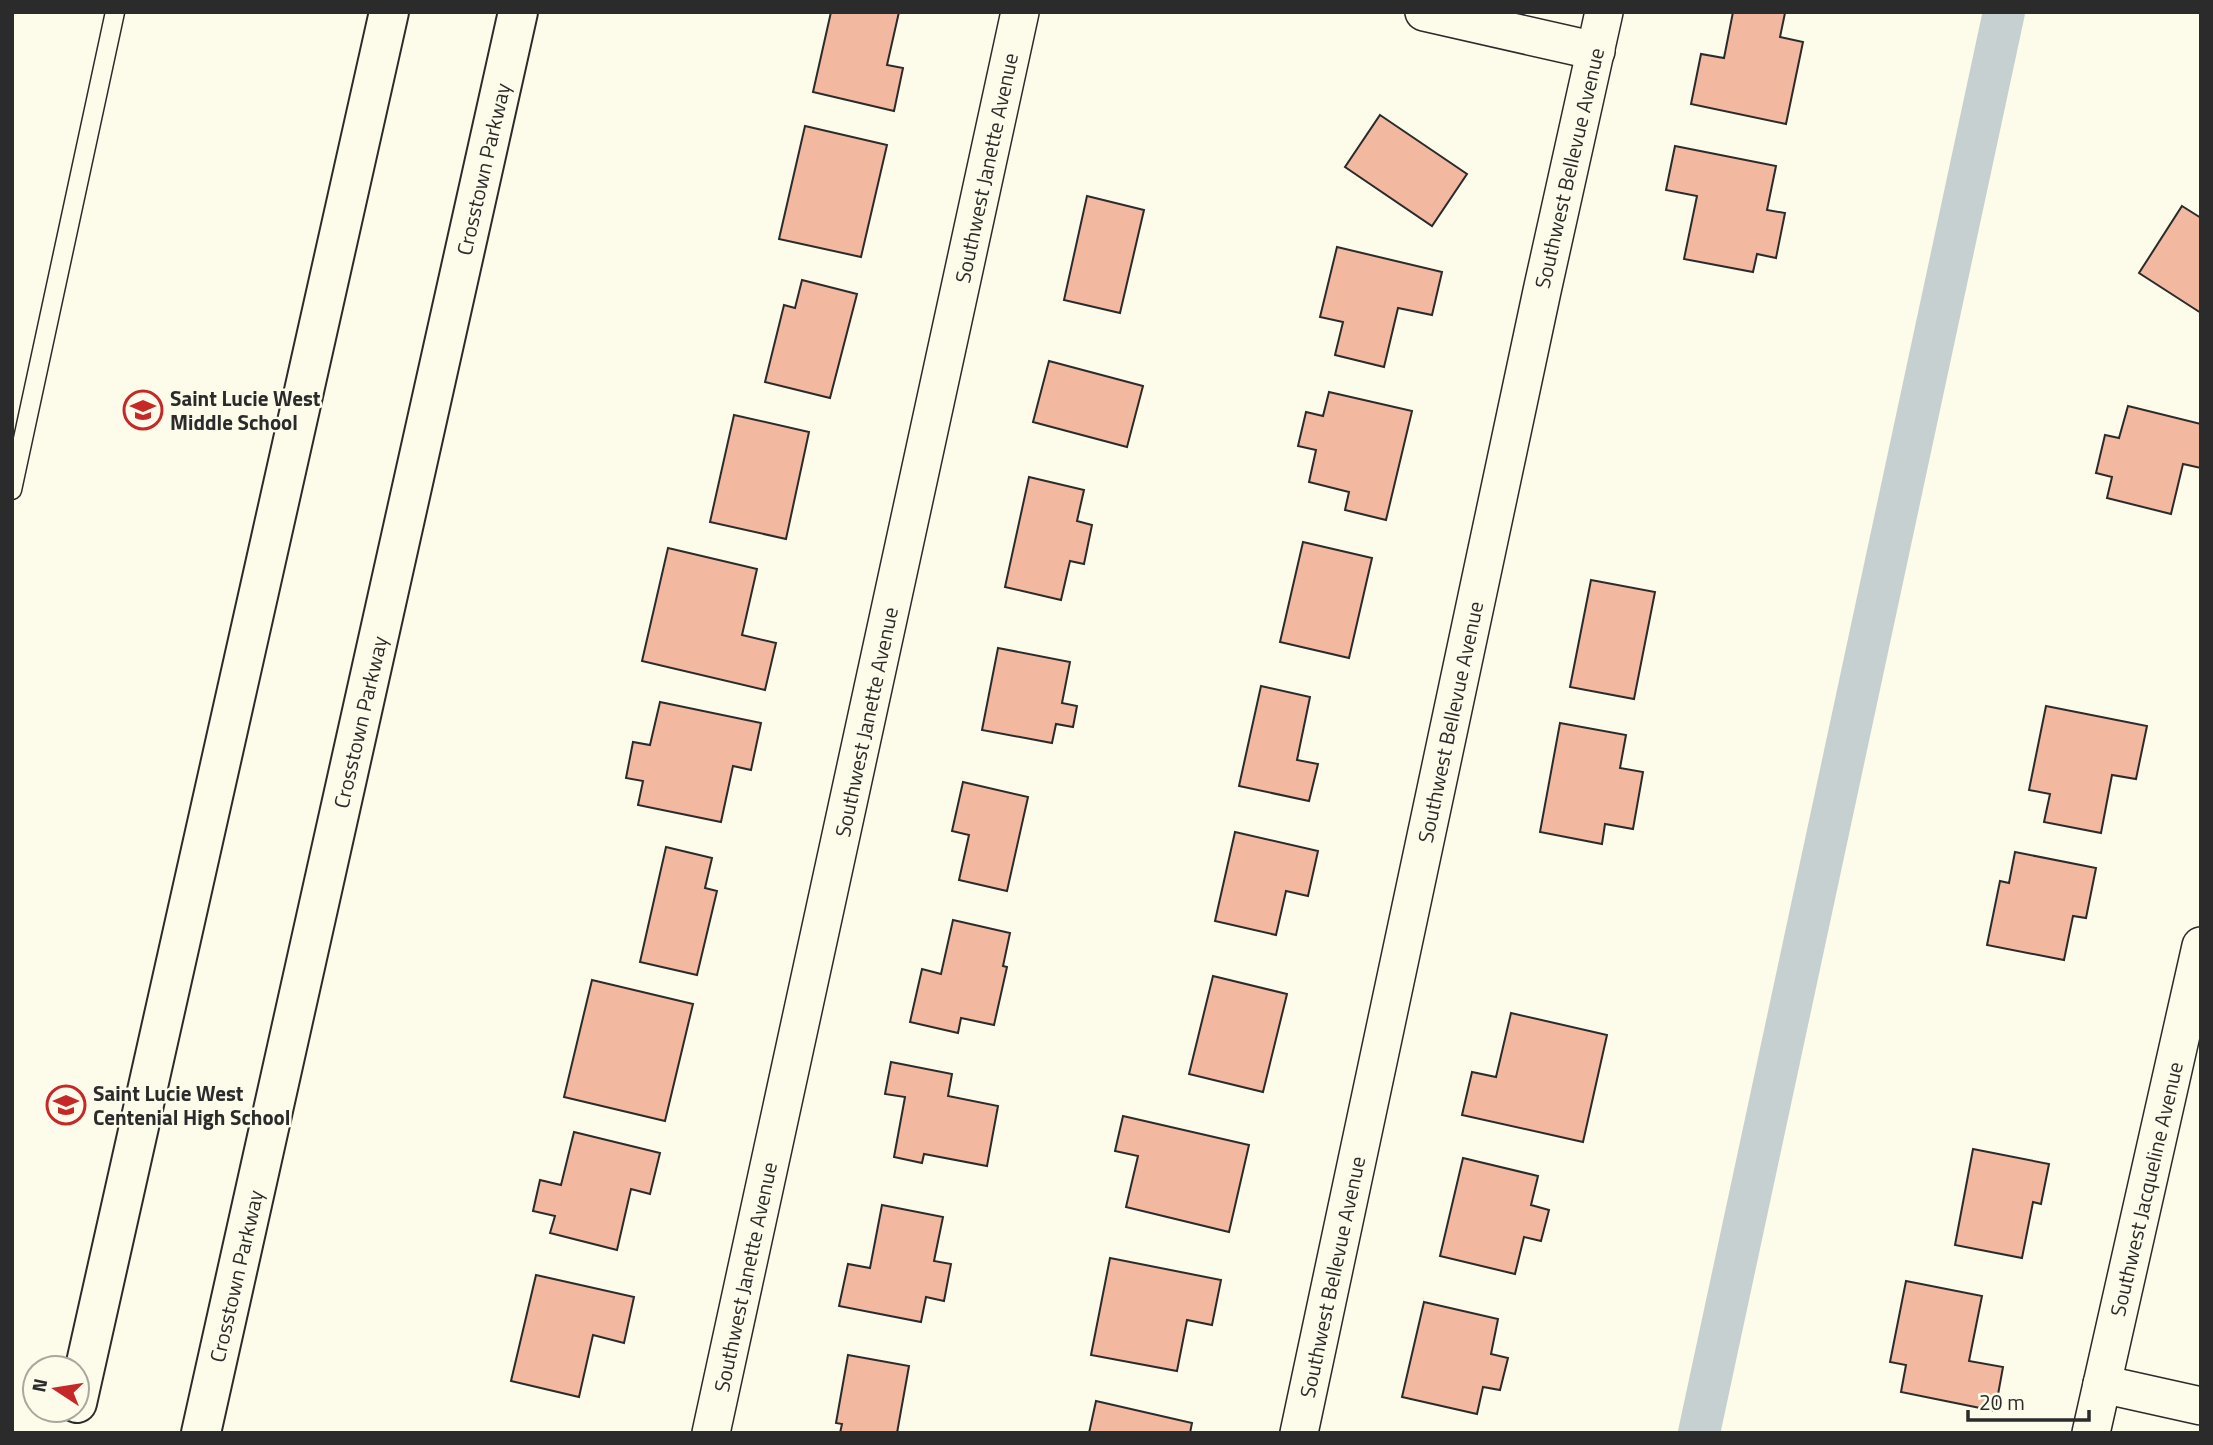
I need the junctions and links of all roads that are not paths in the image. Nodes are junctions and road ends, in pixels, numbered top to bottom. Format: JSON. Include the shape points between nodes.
{"nodes":[{"id":1,"x":115,"y":12,"type":"edge"},
{"id":2,"x":389,"y":12,"type":"edge"},
{"id":3,"x":518,"y":12,"type":"edge"},
{"id":4,"x":1020,"y":12,"type":"edge"},
{"id":5,"x":1424,"y":12,"type":"edge"},
{"id":6,"x":1604,"y":12,"type":"edge"},
{"id":7,"x":1596,"y":51,"type":"junction"},
{"id":8,"x":12,"y":489,"type":"edge"},
{"id":9,"x":2201,"y":946,"type":"edge"},
{"id":10,"x":88,"y":1354,"type":"edge"},
{"id":11,"x":2102,"y":1384,"type":"junction"},
{"id":12,"x":2201,"y":1406,"type":"edge"},
{"id":13,"x":201,"y":1433,"type":"edge"},
{"id":14,"x":711,"y":1433,"type":"edge"},
{"id":15,"x":1299,"y":1433,"type":"edge"},
{"id":16,"x":2091,"y":1433,"type":"edge"}],
"edges":[{"from":1,"to":8,"type":"lane"},
{"from":2,"to":10,"type":"main road"},
{"from":3,"to":13,"type":"main road","name":"Crosstown Parkway"},
{"from":4,"to":14,"type":"street","name":"Southwest Janette Avenue"},
{"from":5,"to":7,"type":"street"},
{"from":6,"to":7,"type":"street","name":"Southwest Bellevue Avenue"},
{"from":7,"to":15,"type":"street","name":"Southwest Bellevue Avenue"},
{"from":9,"to":11,"type":"street","name":"Southwest Jacqueline Avenue"},
{"from":11,"to":12,"type":"street"},
{"from":11,"to":16,"type":"street","name":"Southwest Jacqueline Avenue"}]}
